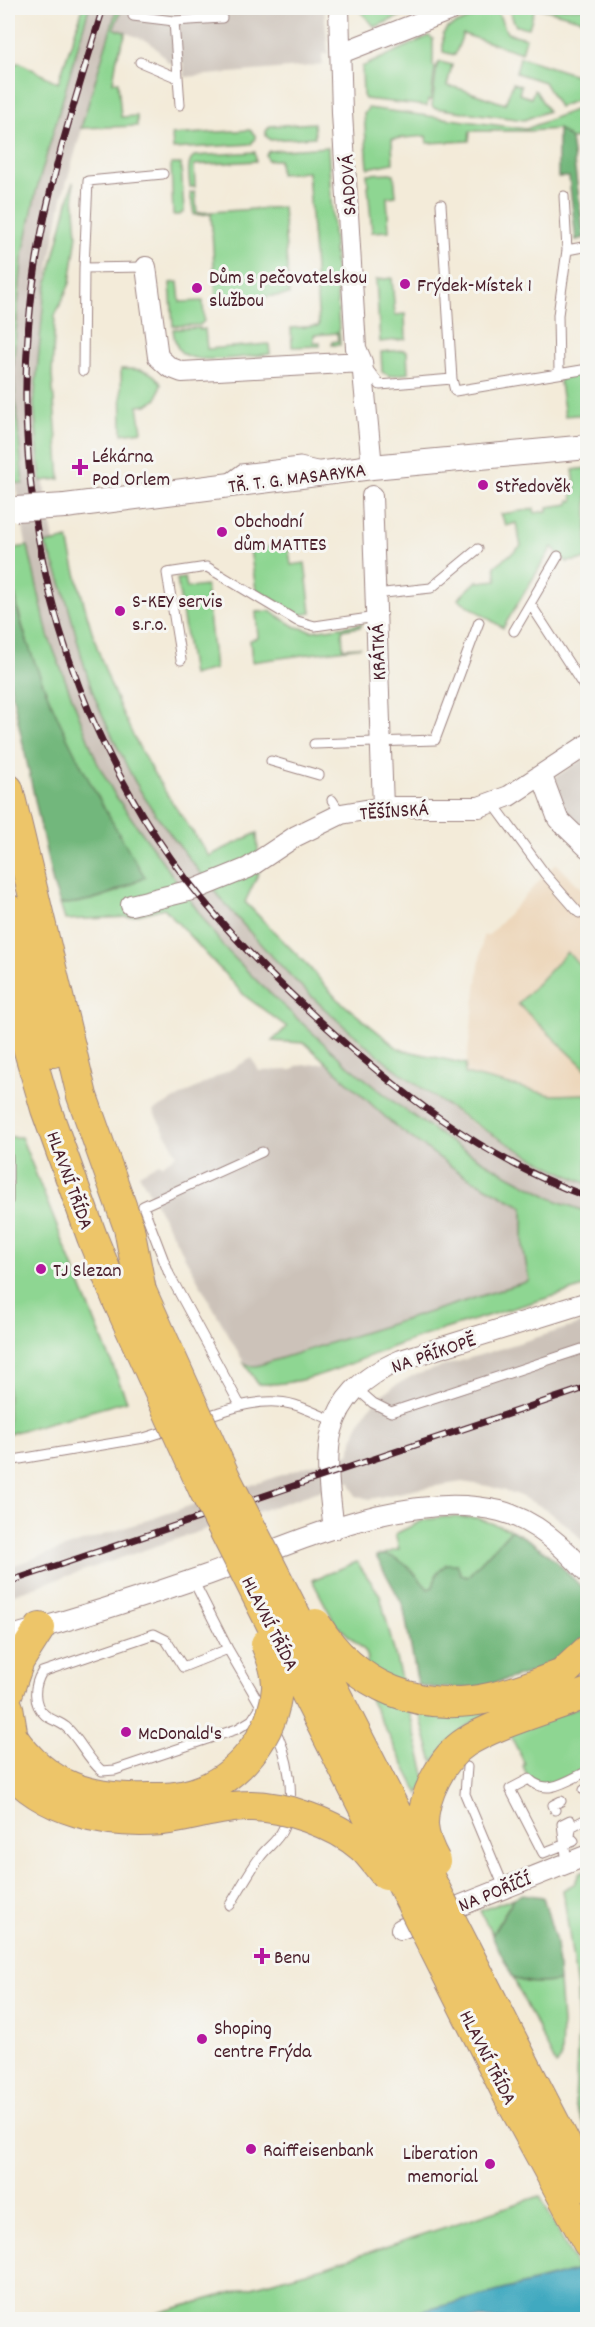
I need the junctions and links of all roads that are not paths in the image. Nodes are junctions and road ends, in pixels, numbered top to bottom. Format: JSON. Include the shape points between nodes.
{"nodes":[{"id":1,"x":135,"y":8,"type":"edge"},
{"id":2,"x":222,"y":8,"type":"edge"},
{"id":3,"x":339,"y":8,"type":"edge"},
{"id":4,"x":456,"y":8,"type":"edge"},
{"id":5,"x":174,"y":21,"type":"junction"},
{"id":6,"x":341,"y":53,"type":"junction"},
{"id":7,"x":140,"y":62,"type":"dead end"},
{"id":8,"x":178,"y":78,"type":"junction"},
{"id":9,"x":180,"y":105,"type":"dead end"},
{"id":10,"x":163,"y":174,"type":"dead end"},
{"id":11,"x":564,"y":196,"type":"dead end"},
{"id":12,"x":441,"y":204,"type":"dead end"},
{"id":13,"x":588,"y":246,"type":"edge"},
{"id":14,"x":567,"y":250,"type":"junction"},
{"id":15,"x":146,"y":267,"type":"joint"},
{"id":16,"x":84,"y":268,"type":"junction"},
{"id":17,"x":362,"y":362,"type":"junction"},
{"id":18,"x":588,"y":369,"type":"edge"},
{"id":19,"x":83,"y":371,"type":"dead end"},
{"id":20,"x":559,"y":372,"type":"junction"},
{"id":21,"x":452,"y":379,"type":"junction"},
{"id":22,"x":588,"y":447,"type":"edge"},
{"id":23,"x":557,"y":450,"type":"junction"},
{"id":24,"x":422,"y":463,"type":"junction"},
{"id":25,"x":372,"y":467,"type":"junction"},
{"id":26,"x":470,"y":468,"type":"dead end"},
{"id":27,"x":460,"y":470,"type":"dead end"},
{"id":28,"x":372,"y":496,"type":"dead end"},
{"id":29,"x":10,"y":511,"type":"edge"},
{"id":30,"x":478,"y":549,"type":"dead end"},
{"id":31,"x":558,"y":556,"type":"dead end"},
{"id":32,"x":375,"y":594,"type":"junction"},
{"id":33,"x":531,"y":605,"type":"junction"},
{"id":34,"x":376,"y":617,"type":"junction"},
{"id":35,"x":479,"y":622,"type":"dead end"},
{"id":36,"x":514,"y":631,"type":"dead end"},
{"id":37,"x":181,"y":660,"type":"dead end"},
{"id":38,"x":588,"y":693,"type":"edge"},
{"id":39,"x":380,"y":740,"type":"junction"},
{"id":40,"x":314,"y":744,"type":"dead end"},
{"id":41,"x":588,"y":744,"type":"edge"},
{"id":42,"x":271,"y":761,"type":"dead end"},
{"id":43,"x":319,"y":775,"type":"dead end"},
{"id":44,"x":542,"y":776,"type":"junction"},
{"id":45,"x":8,"y":789,"type":"edge"},
{"id":46,"x":492,"y":802,"type":"junction"},
{"id":47,"x":383,"y":807,"type":"junction"},
{"id":48,"x":588,"y":848,"type":"edge"},
{"id":49,"x":131,"y":905,"type":"dead end"},
{"id":50,"x":8,"y":909,"type":"edge"},
{"id":51,"x":579,"y":913,"type":"dead end"},
{"id":52,"x":8,"y":979,"type":"edge"},
{"id":53,"x":8,"y":1053,"type":"edge"},
{"id":54,"x":58,"y":1105,"type":"junction"},
{"id":55,"x":262,"y":1152,"type":"dead end"},
{"id":56,"x":8,"y":1157,"type":"edge"},
{"id":57,"x":8,"y":1201,"type":"edge"},
{"id":58,"x":588,"y":1302,"type":"edge"},
{"id":59,"x":588,"y":1347,"type":"edge"},
{"id":60,"x":357,"y":1389,"type":"junction"},
{"id":61,"x":240,"y":1404,"type":"junction"},
{"id":62,"x":334,"y":1421,"type":"junction"},
{"id":63,"x":8,"y":1461,"type":"edge"},
{"id":64,"x":205,"y":1462,"type":"junction"},
{"id":65,"x":334,"y":1529,"type":"junction"},
{"id":66,"x":588,"y":1574,"type":"edge"},
{"id":67,"x":193,"y":1580,"type":"junction"},
{"id":68,"x":40,"y":1628,"type":"junction"},
{"id":69,"x":8,"y":1637,"type":"edge"},
{"id":70,"x":228,"y":1649,"type":"junction"},
{"id":71,"x":588,"y":1650,"type":"edge"},
{"id":72,"x":573,"y":1681,"type":"edge"},
{"id":73,"x":261,"y":1706,"type":"junction"},
{"id":74,"x":9,"y":1716,"type":"edge"},
{"id":75,"x":467,"y":1767,"type":"dead end"},
{"id":76,"x":8,"y":1768,"type":"edge"},
{"id":77,"x":588,"y":1771,"type":"edge"},
{"id":78,"x":561,"y":1801,"type":"dead end"},
{"id":79,"x":555,"y":1810,"type":"dead end"},
{"id":80,"x":588,"y":1818,"type":"edge"},
{"id":81,"x":564,"y":1821,"type":"dead end"},
{"id":82,"x":566,"y":1854,"type":"junction"},
{"id":83,"x":588,"y":1855,"type":"edge"},
{"id":84,"x":504,"y":1887,"type":"junction"},
{"id":85,"x":230,"y":1905,"type":"dead end"},
{"id":86,"x":401,"y":1929,"type":"dead end"},
{"id":87,"x":522,"y":2091,"type":"junction"},
{"id":88,"x":577,"y":2186,"type":"edge"},
{"id":89,"x":588,"y":2243,"type":"edge"}],
"edges":[{"from":1,"to":5,"type":"lane","via":[[133,16]]},
{"from":2,"to":5,"type":"lane","via":[[222,18]]},
{"from":3,"to":6,"type":"street","name":"SADOVÁ"},
{"from":4,"to":6,"type":"street"},
{"from":5,"to":8,"type":"lane"},
{"from":6,"to":17,"type":"street","name":"SADOVÁ","via":[[356,348]]},
{"from":7,"to":8,"type":"lane"},
{"from":8,"to":9,"type":"lane"},
{"from":10,"to":16,"type":"lane","via":[[88,181]]},
{"from":11,"to":14,"type":"lane"},
{"from":12,"to":21,"type":"lane"},
{"from":13,"to":14,"type":"lane"},
{"from":14,"to":20,"type":"lane","via":[[558,315]]},
{"from":15,"to":16,"type":"lane"},
{"from":15,"to":17,"type":"street","via":[[158,357],[169,367],[182,372]]},
{"from":16,"to":19,"type":"lane"},
{"from":17,"to":21,"type":"lane","via":[[380,385]]},
{"from":17,"to":25,"type":"street","name":"SADOVÁ"},
{"from":18,"to":20,"type":"lane"},
{"from":20,"to":21,"type":"lane","via":[[455,391]]},
{"from":22,"to":23,"type":"street","name":"TŘ. T. G. MASARYKA"},
{"from":23,"to":24,"type":"street","name":"TŘ. T. G. MASARYKA"},
{"from":23,"to":26,"type":"lane","via":[[521,462]]},
{"from":24,"to":25,"type":"street","name":"TŘ. T. G. MASARYKA"},
{"from":24,"to":27,"type":"lane"},
{"from":25,"to":29,"type":"street","name":"TŘ. T. G. MASARYKA","bridge":true},
{"from":28,"to":32,"type":"street","name":"KRÁTKÁ"},
{"from":30,"to":32,"type":"lane","via":[[431,588]]},
{"from":31,"to":33,"type":"lane"},
{"from":32,"to":34,"type":"street","name":"KRÁTKÁ"},
{"from":33,"to":36,"type":"lane"},
{"from":33,"to":38,"type":"lane"},
{"from":34,"to":37,"type":"lane","via":[[315,626],[297,621],[207,567],[168,573]]},
{"from":34,"to":39,"type":"street","name":"KRÁTKÁ"},
{"from":35,"to":39,"type":"lane","via":[[435,740]]},
{"from":39,"to":40,"type":"lane"},
{"from":39,"to":47,"type":"street","name":"KRÁTKÁ"},
{"from":41,"to":44,"type":"street","name":"TĚŠÍNSKÁ"},
{"from":42,"to":43,"type":"lane"},
{"from":44,"to":46,"type":"street","name":"TĚŠÍNSKÁ"},
{"from":44,"to":48,"type":"street","via":[[558,819]]},
{"from":45,"to":54,"type":"main road"},
{"from":46,"to":47,"type":"street","name":"TĚŠÍNSKÁ","via":[[479,807]]},
{"from":46,"to":51,"type":"lane"},
{"from":47,"to":49,"type":"street","name":"TĚŠÍNSKÁ","via":[[336,807],[248,868],[196,889]]},
{"from":50,"to":54,"type":"main road"},
{"from":52,"to":54,"type":"main road","name":"HLAVNÍ TŘÍDA"},
{"from":53,"to":54,"type":"main road"},
{"from":54,"to":64,"type":"main road","name":"HLAVNÍ TŘÍDA","bridge":true,"via":[[88,1227],[130,1296]]},
{"from":55,"to":61,"type":"lane","via":[[143,1206],[169,1274]]},
{"from":56,"to":57,"type":"lane"},
{"from":58,"to":60,"type":"street","name":"NA PŘÍKOPĚ","via":[[400,1360]]},
{"from":59,"to":60,"type":"lane","via":[[391,1412]]},
{"from":60,"to":62,"type":"street","name":"NA PŘÍKOPĚ"},
{"from":61,"to":62,"type":"lane","via":[[293,1404]]},
{"from":61,"to":63,"type":"lane","via":[[144,1438]]},
{"from":62,"to":65,"type":"street","name":"NA PŘÍKOPĚ","via":[[327,1464]]},
{"from":64,"to":72,"type":"main road","bridge":true,"via":[[252,1502],[314,1622],[343,1661],[369,1681],[416,1698],[459,1702]]},
{"from":64,"to":74,"type":"main road","bridge":true,"via":[[204,1520],[275,1668],[274,1704],[258,1744],[227,1775],[204,1789],[176,1797],[118,1800],[51,1778],[28,1759]]},
{"from":64,"to":87,"type":"main road","name":"HLAVNÍ TŘÍDA","bridge":true},
{"from":65,"to":66,"type":"street","via":[[414,1508],[458,1506],[498,1511],[534,1526]]},
{"from":65,"to":67,"type":"street"},
{"from":67,"to":68,"type":"street"},
{"from":67,"to":70,"type":"lane"},
{"from":68,"to":69,"type":"street"},
{"from":68,"to":74,"type":"main road","via":[[19,1661]]},
{"from":70,"to":73,"type":"lane"},
{"from":70,"to":73,"type":"lane","via":[[183,1667],[166,1640],[154,1634],[42,1672],[35,1695],[45,1715],[67,1727],[102,1771],[148,1760],[248,1723]]},
{"from":71,"to":72,"type":"main road"},
{"from":72,"to":87,"type":"main road","bridge":true,"via":[[464,1743],[441,1772],[428,1799],[424,1819],[430,1850],[517,2020]]},
{"from":73,"to":85,"type":"lane","via":[[282,1743],[289,1772],[289,1802],[285,1827],[261,1855]]},
{"from":75,"to":84,"type":"lane","via":[[465,1794]]},
{"from":76,"to":87,"type":"main road","bridge":true,"via":[[20,1783],[50,1802],[90,1815],[133,1821],[163,1820],[249,1805],[294,1813],[348,1837],[387,1876]]},
{"from":77,"to":82,"type":"lane","via":[[553,1787],[538,1786],[529,1779],[510,1789],[543,1853]]},
{"from":78,"to":79,"type":"lane","via":[[553,1805]]},
{"from":80,"to":82,"type":"lane","via":[[573,1825],[570,1834],[574,1841]]},
{"from":81,"to":82,"type":"lane"},
{"from":82,"to":83,"type":"street","name":"NA POŘÍČÍ"},
{"from":82,"to":84,"type":"street","name":"NA POŘÍČÍ"},
{"from":84,"to":86,"type":"street","name":"NA POŘÍČÍ"},
{"from":87,"to":88,"type":"main road"},
{"from":87,"to":88,"type":"main road"},
{"from":88,"to":89,"type":"main road"}]}
